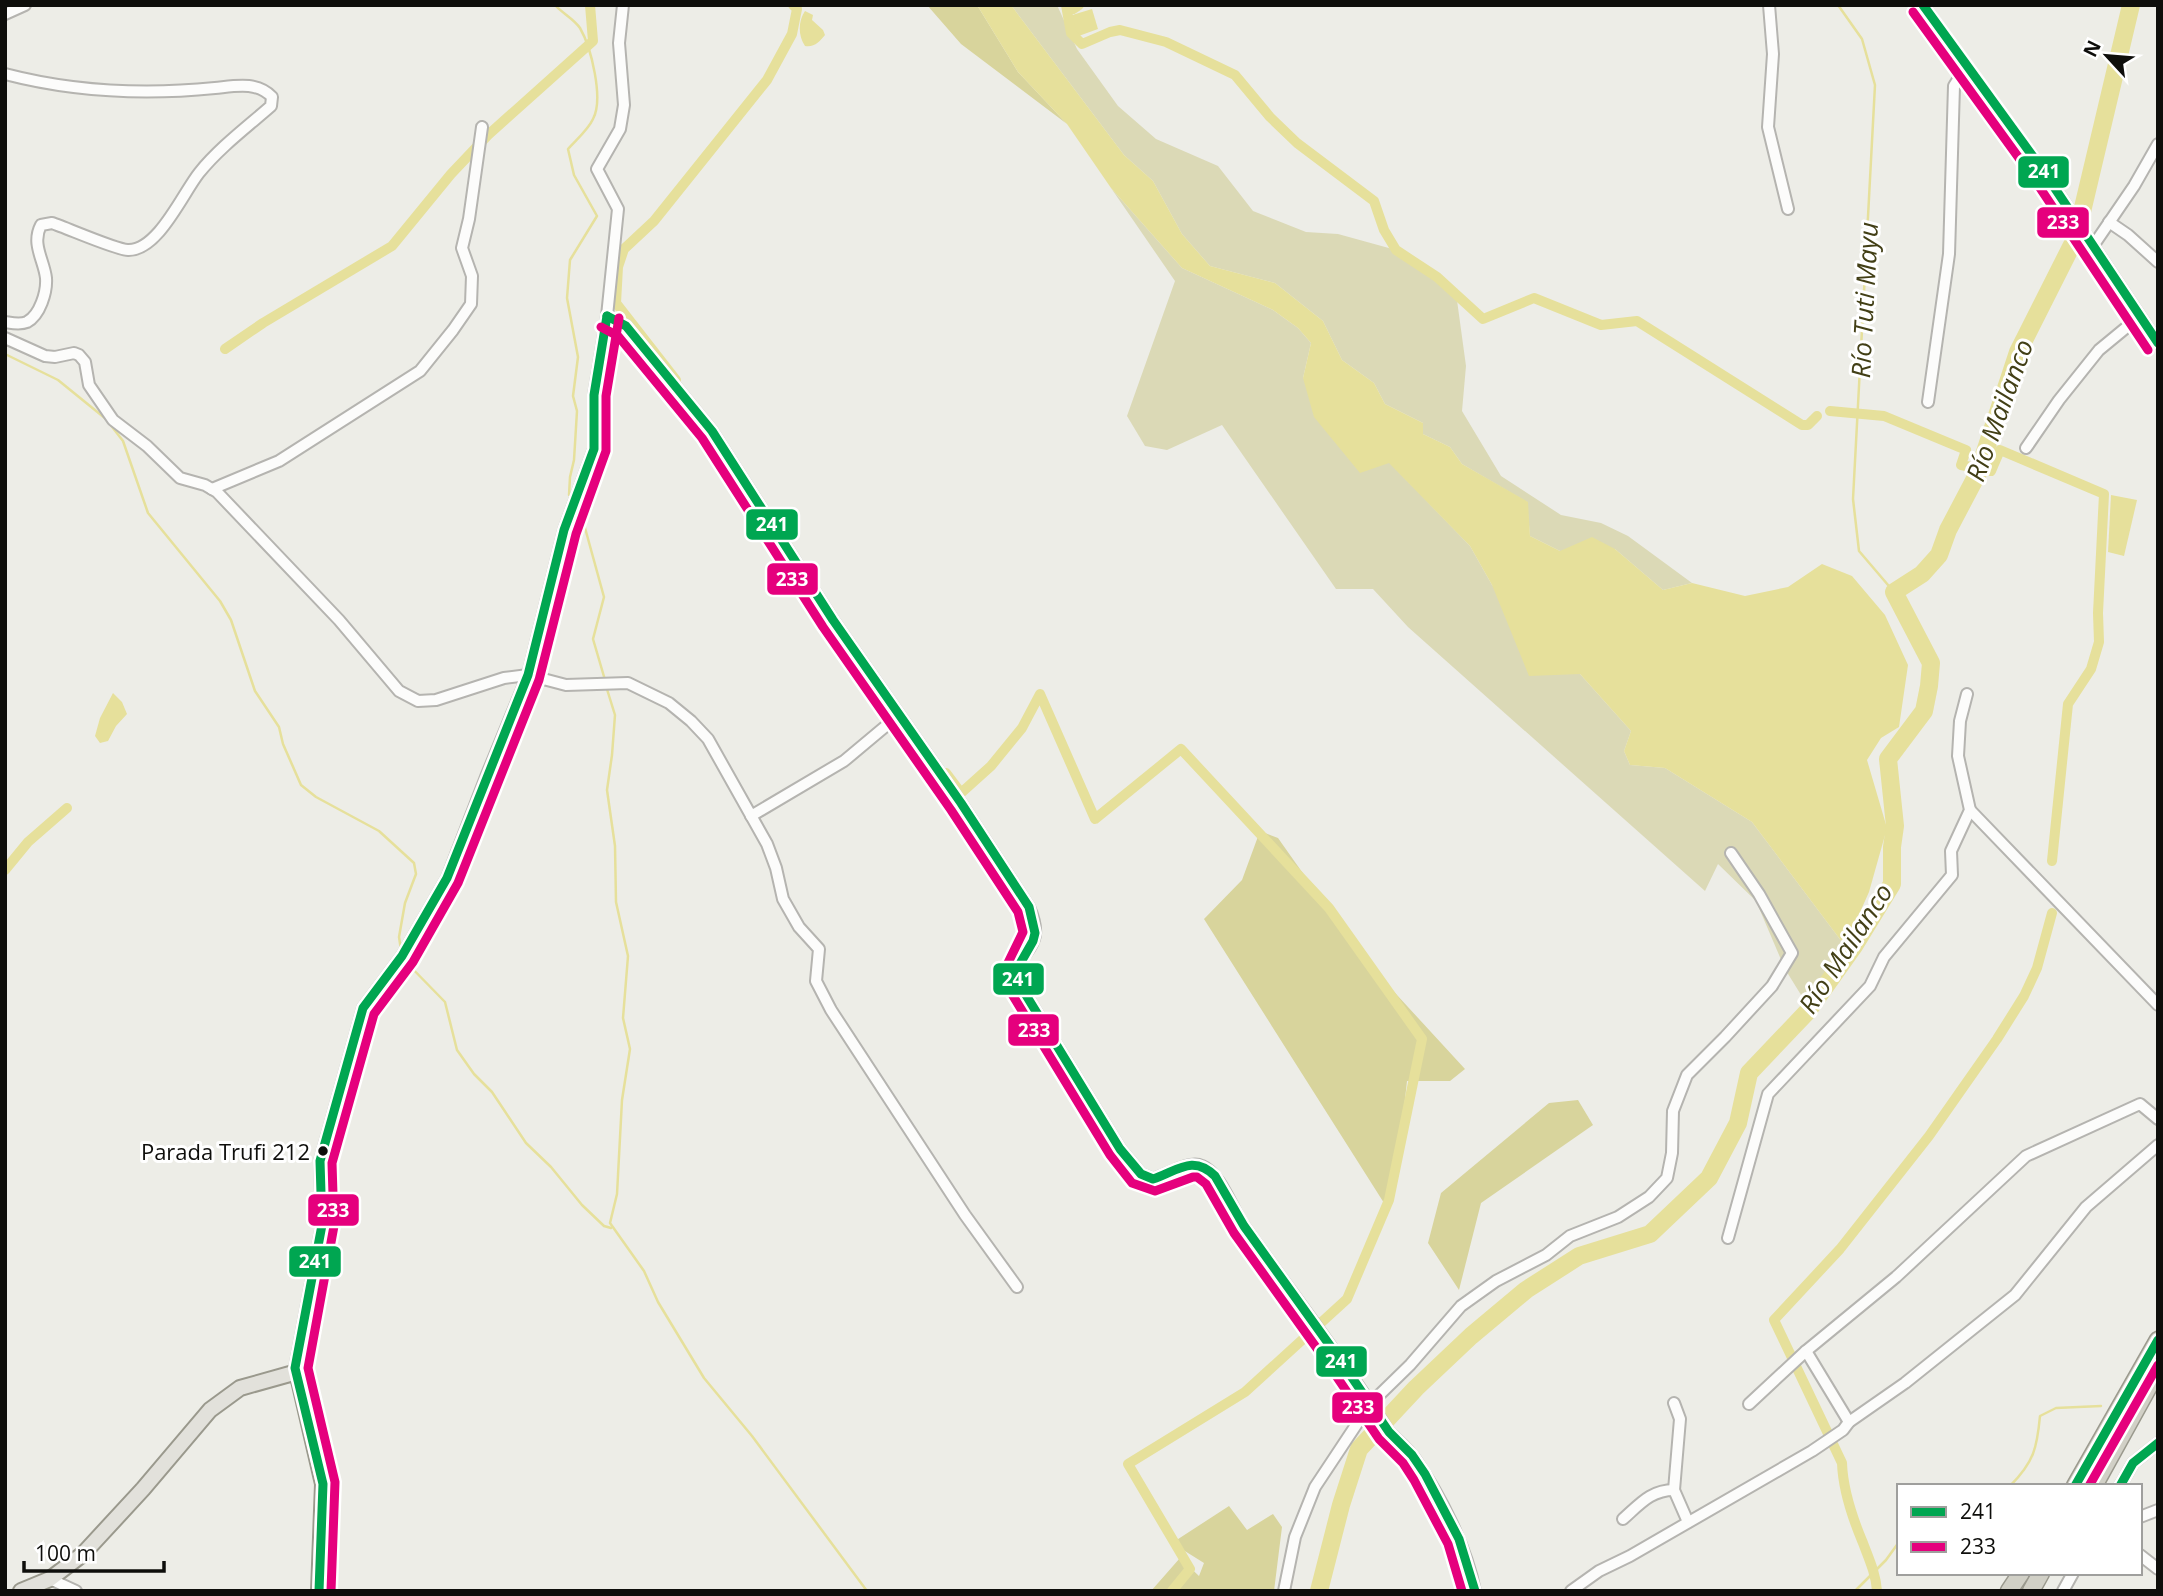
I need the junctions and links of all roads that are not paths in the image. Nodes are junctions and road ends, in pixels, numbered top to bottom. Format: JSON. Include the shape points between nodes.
{"nodes":[{"id":1,"x":25,"y":5,"type":"edge"},
{"id":2,"x":623,"y":5,"type":"edge"},
{"id":3,"x":1769,"y":5,"type":"edge"},
{"id":4,"x":1923,"y":5,"type":"edge"},
{"id":5,"x":5,"y":13,"type":"edge"},
{"id":6,"x":1966,"y":67,"type":"junction"},
{"id":7,"x":5,"y":74,"type":"edge"},
{"id":8,"x":482,"y":127,"type":"dead end"},
{"id":9,"x":2158,"y":144,"type":"edge"},
{"id":10,"x":1788,"y":209,"type":"dead end"},
{"id":11,"x":2109,"y":222,"type":"junction"},
{"id":12,"x":2093,"y":246,"type":"junction"},
{"id":13,"x":2158,"y":262,"type":"edge"},
{"id":14,"x":607,"y":316,"type":"junction"},
{"id":15,"x":2139,"y":317,"type":"junction"},
{"id":16,"x":5,"y":322,"type":"edge"},
{"id":17,"x":5,"y":338,"type":"edge"},
{"id":18,"x":2158,"y":342,"type":"edge"},
{"id":19,"x":1928,"y":402,"type":"dead end"},
{"id":20,"x":2026,"y":448,"type":"dead end"},
{"id":21,"x":212,"y":489,"type":"junction"},
{"id":22,"x":528,"y":675,"type":"junction"},
{"id":23,"x":1967,"y":694,"type":"dead end"},
{"id":24,"x":899,"y":715,"type":"junction"},
{"id":25,"x":1970,"y":810,"type":"junction"},
{"id":26,"x":751,"y":816,"type":"junction"},
{"id":27,"x":1731,"y":853,"type":"dead end"},
{"id":28,"x":2158,"y":1005,"type":"edge"},
{"id":29,"x":2158,"y":1119,"type":"edge"},
{"id":30,"x":2158,"y":1145,"type":"edge"},
{"id":31,"x":1728,"y":1238,"type":"dead end"},
{"id":32,"x":1017,"y":1287,"type":"dead end"},
{"id":33,"x":2158,"y":1340,"type":"edge"},
{"id":34,"x":1806,"y":1351,"type":"junction"},
{"id":35,"x":2158,"y":1370,"type":"edge"},
{"id":36,"x":297,"y":1372,"type":"junction"},
{"id":37,"x":1674,"y":1403,"type":"dead end"},
{"id":38,"x":1370,"y":1404,"type":"junction"},
{"id":39,"x":1749,"y":1404,"type":"dead end"},
{"id":40,"x":1849,"y":1422,"type":"junction"},
{"id":41,"x":2158,"y":1443,"type":"edge"},
{"id":42,"x":2103,"y":1455,"type":"junction"},
{"id":43,"x":2133,"y":1464,"type":"junction"},
{"id":44,"x":2077,"y":1484,"type":"edge"},
{"id":45,"x":2095,"y":1484,"type":"edge"},
{"id":46,"x":2121,"y":1484,"type":"edge"},
{"id":47,"x":1674,"y":1490,"type":"junction"},
{"id":48,"x":1623,"y":1519,"type":"dead end"},
{"id":49,"x":1688,"y":1522,"type":"junction"},
{"id":50,"x":2142,"y":1557,"type":"edge"},
{"id":51,"x":2158,"y":1569,"type":"edge"},
{"id":52,"x":2020,"y":1575,"type":"edge"},
{"id":53,"x":2040,"y":1575,"type":"edge"},
{"id":54,"x":2072,"y":1575,"type":"edge"},
{"id":55,"x":50,"y":1579,"type":"junction"},
{"id":56,"x":22,"y":1591,"type":"edge"},
{"id":57,"x":76,"y":1591,"type":"edge"},
{"id":58,"x":319,"y":1591,"type":"edge"},
{"id":59,"x":1284,"y":1591,"type":"edge"},
{"id":60,"x":1475,"y":1591,"type":"edge"},
{"id":61,"x":1571,"y":1591,"type":"edge"},
{"id":62,"x":2009,"y":1591,"type":"edge"},
{"id":63,"x":2031,"y":1591,"type":"edge"},
{"id":64,"x":2063,"y":1591,"type":"edge"}],
"edges":[{"from":1,"to":5,"type":"street"},
{"from":2,"to":14,"type":"street","via":[[618,43],[624,105],[620,129],[597,169],[618,209]]},
{"from":3,"to":10,"type":"street","via":[[1773,54],[1768,127]]},
{"from":4,"to":6,"type":"street"},
{"from":6,"to":12,"type":"street"},
{"from":6,"to":19,"type":"street","via":[[1954,86],[1949,254]]},
{"from":7,"to":16,"type":"street","via":[[107,92],[241,86],[266,90],[272,97],[271,106],[200,172],[163,227],[141,247],[128,251],[52,223],[41,225],[37,243],[46,279],[43,299],[27,321]]},
{"from":8,"to":21,"type":"street","via":[[462,248],[471,276],[471,304],[453,330],[420,371],[279,461]]},
{"from":9,"to":11,"type":"street"},
{"from":11,"to":12,"type":"street"},
{"from":11,"to":13,"type":"street"},
{"from":12,"to":15,"type":"street"},
{"from":14,"to":22,"type":"street","via":[[594,395],[594,449],[564,530]]},
{"from":14,"to":24,"type":"street","via":[[626,326],[712,431]]},
{"from":15,"to":18,"type":"street"},
{"from":15,"to":20,"type":"street","via":[[2099,350]]},
{"from":17,"to":21,"type":"street","via":[[45,356],[79,355],[89,385],[113,420],[180,478]]},
{"from":21,"to":22,"type":"street","via":[[339,620],[399,691],[418,701],[436,700]]},
{"from":22,"to":26,"type":"street","via":[[566,685],[628,684],[669,703],[708,739]]},
{"from":22,"to":36,"type":"street","via":[[447,878],[402,956],[363,1008],[320,1161],[322,1225]]},
{"from":23,"to":25,"type":"street","via":[[1958,756]]},
{"from":24,"to":26,"type":"street","via":[[844,761]]},
{"from":24,"to":38,"type":"street","via":[[1029,907],[1036,938],[1017,969],[1018,982],[1120,1149],[1141,1174],[1153,1179],[1186,1164],[1200,1164],[1214,1172],[1236,1216]]},
{"from":25,"to":28,"type":"street"},
{"from":25,"to":31,"type":"street","via":[[1951,852],[1952,875],[1884,957],[1870,986],[1769,1094]]},
{"from":26,"to":32,"type":"street","via":[[767,844],[783,900],[819,949],[816,981],[831,1010]]},
{"from":27,"to":38,"type":"street","via":[[1792,953],[1772,986],[1687,1075],[1673,1111],[1667,1178],[1649,1197],[1618,1217],[1570,1236],[1461,1307]]},
{"from":29,"to":34,"type":"street","via":[[2140,1104],[2026,1156],[1896,1277]]},
{"from":30,"to":40,"type":"street","via":[[2086,1207],[2015,1295]]},
{"from":33,"to":42,"type":"highway"},
{"from":34,"to":39,"type":"street"},
{"from":34,"to":40,"type":"street"},
{"from":35,"to":42,"type":"highway"},
{"from":36,"to":55,"type":"main road","via":[[240,1388],[210,1410],[83,1554]]},
{"from":36,"to":58,"type":"main road","via":[[323,1484]]},
{"from":37,"to":47,"type":"street","via":[[1680,1419]]},
{"from":38,"to":59,"type":"street","via":[[1315,1487],[1295,1537]]},
{"from":38,"to":60,"type":"street","via":[[1414,1457],[1457,1534]]},
{"from":40,"to":49,"type":"street","via":[[1812,1451]]},
{"from":41,"to":43,"type":"street"},
{"from":42,"to":43,"type":"street"},
{"from":42,"to":44,"type":"highway"},
{"from":42,"to":45,"type":"highway"},
{"from":43,"to":46,"type":"street"},
{"from":47,"to":48,"type":"street","via":[[1648,1496]]},
{"from":47,"to":49,"type":"street"},
{"from":49,"to":61,"type":"street"},
{"from":50,"to":51,"type":"street"},
{"from":52,"to":62,"type":"highway"},
{"from":53,"to":63,"type":"highway"},
{"from":54,"to":64,"type":"street"},
{"from":55,"to":56,"type":"main road"},
{"from":55,"to":57,"type":"street"}]}
